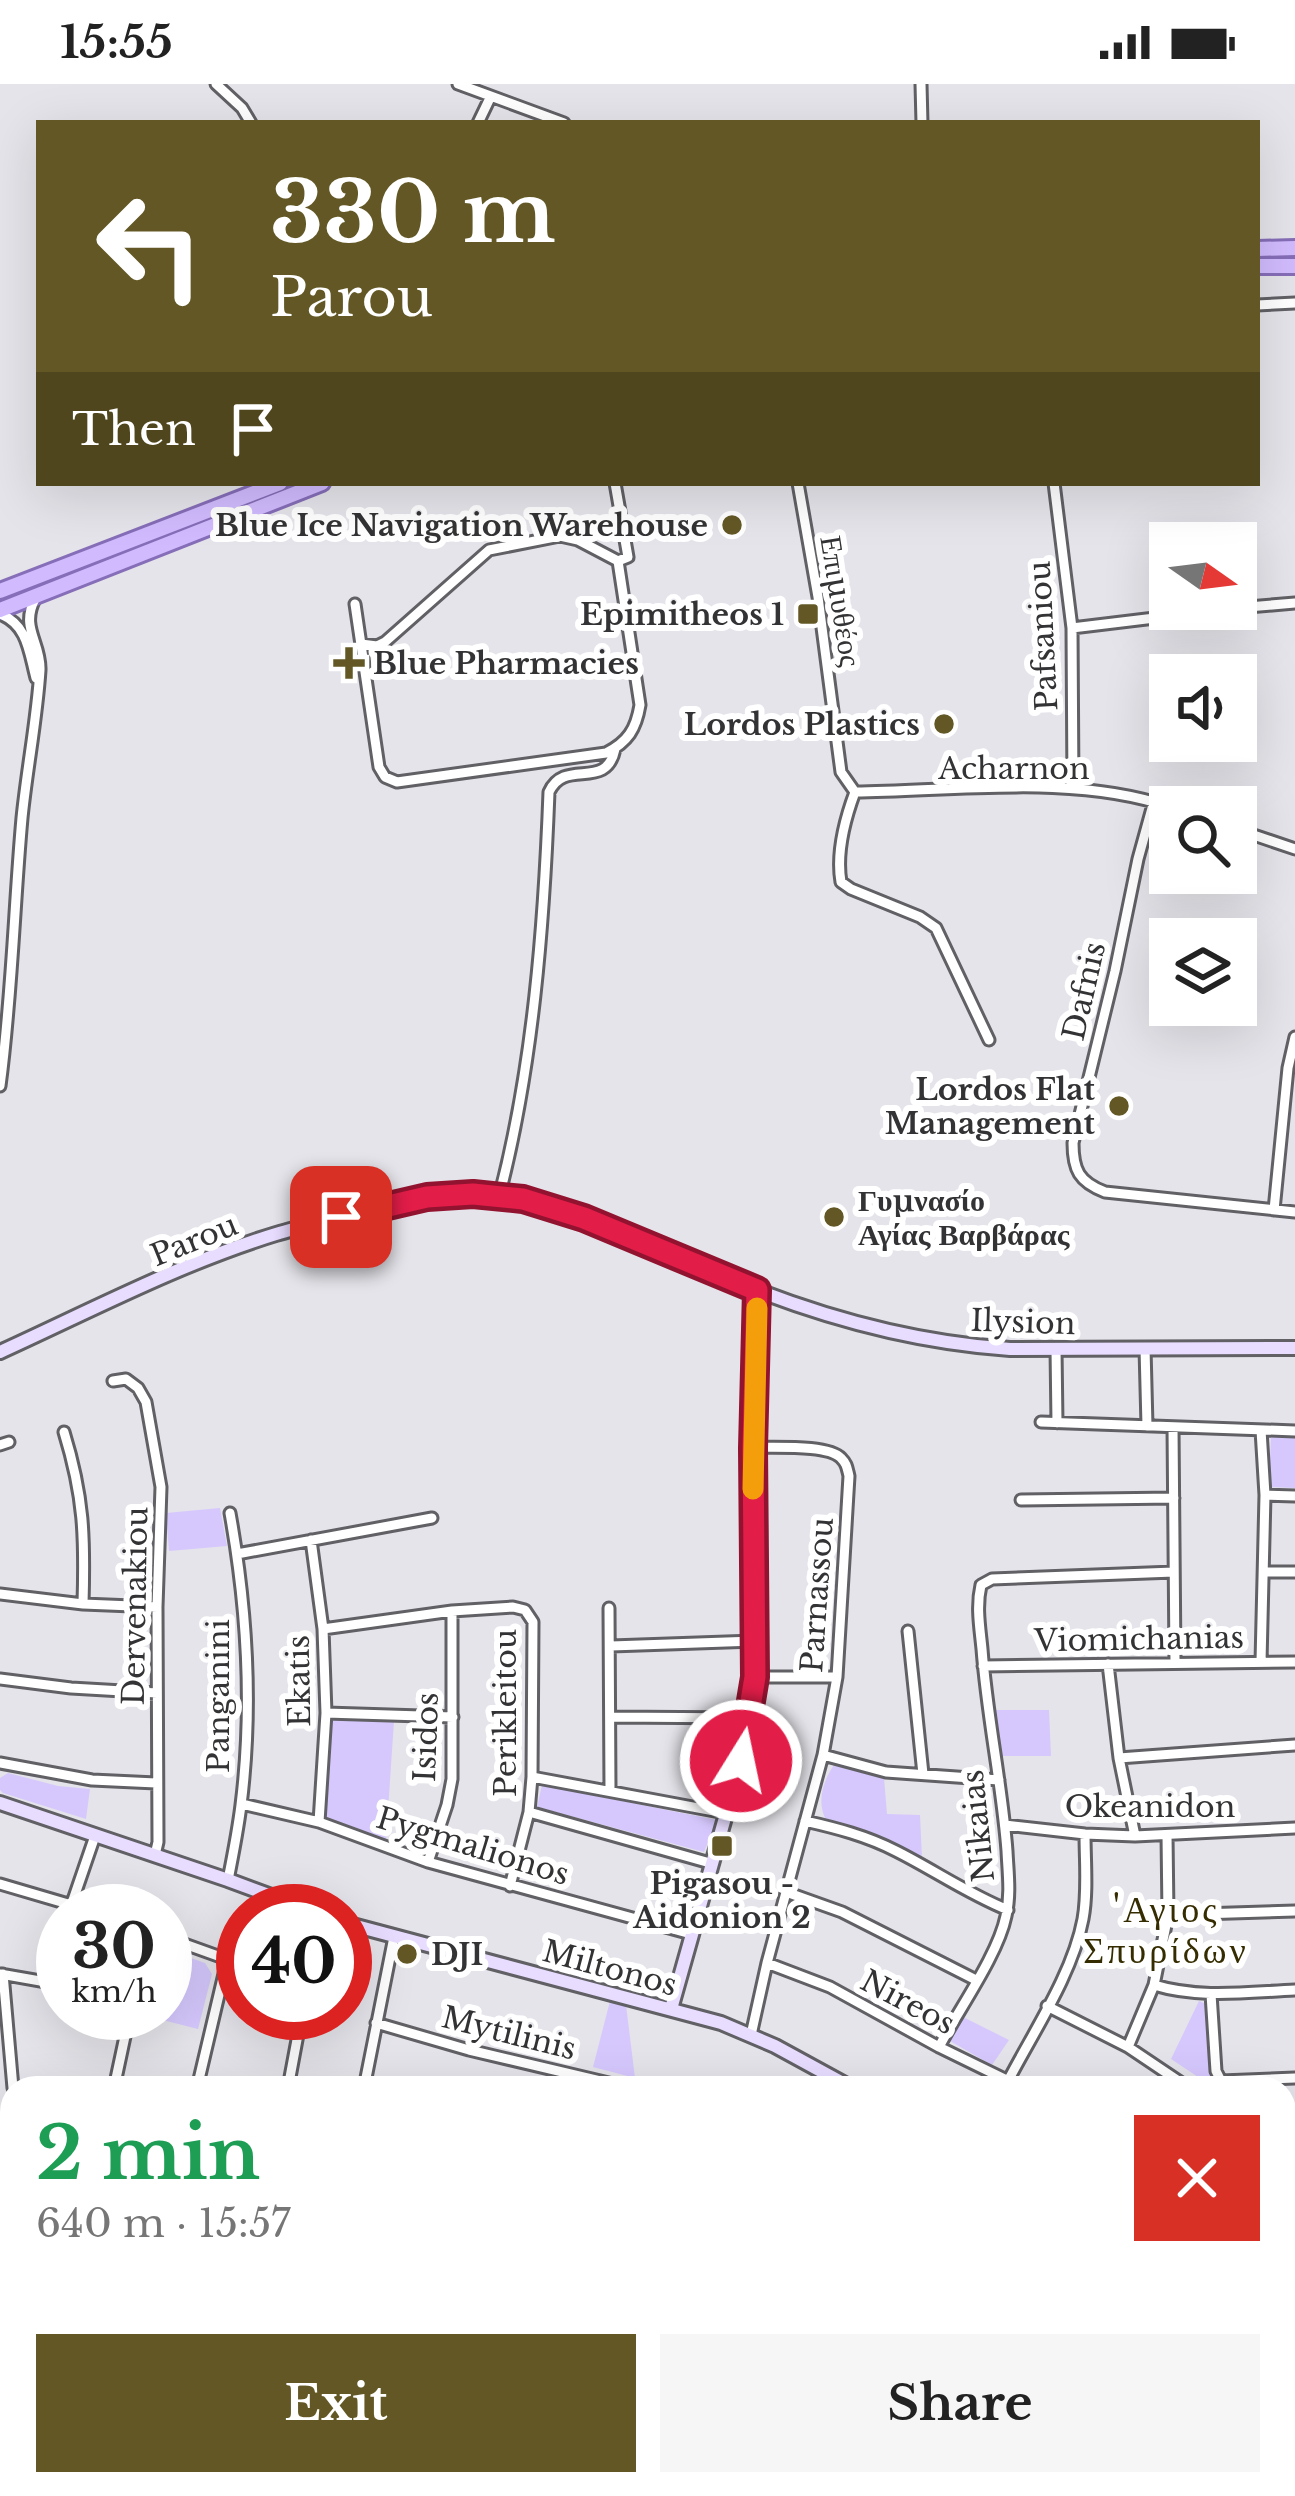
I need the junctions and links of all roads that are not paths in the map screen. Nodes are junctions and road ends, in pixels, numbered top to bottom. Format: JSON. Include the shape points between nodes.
{"nodes":[{"id":1,"x":217,"y":84,"type":"edge"},
{"id":2,"x":458,"y":84,"type":"edge"},
{"id":3,"x":921,"y":84,"type":"edge"},
{"id":4,"x":490,"y":98,"type":"junction"},
{"id":5,"x":249,"y":120,"type":"edge"},
{"id":6,"x":479,"y":120,"type":"edge"},
{"id":7,"x":555,"y":120,"type":"edge"},
{"id":8,"x":922,"y":120,"type":"edge"},
{"id":9,"x":1295,"y":248,"type":"edge"},
{"id":10,"x":1260,"y":249,"type":"edge"},
{"id":11,"x":1260,"y":266,"type":"edge"},
{"id":12,"x":1295,"y":266,"type":"edge"},
{"id":13,"x":1295,"y":303,"type":"edge"},
{"id":14,"x":1260,"y":305,"type":"edge"},
{"id":15,"x":272,"y":486,"type":"edge"},
{"id":16,"x":314,"y":486,"type":"edge"},
{"id":17,"x":616,"y":486,"type":"edge"},
{"id":18,"x":799,"y":486,"type":"edge"},
{"id":19,"x":1054,"y":486,"type":"edge"},
{"id":20,"x":618,"y":562,"type":"junction"},
{"id":21,"x":0,"y":591,"type":"edge"},
{"id":22,"x":37,"y":595,"type":"junction"},
{"id":23,"x":1295,"y":603,"type":"edge"},
{"id":24,"x":355,"y":604,"type":"dead end"},
{"id":25,"x":1257,"y":607,"type":"edge"},
{"id":26,"x":0,"y":612,"type":"edge"},
{"id":27,"x":1149,"y":619,"type":"edge"},
{"id":28,"x":1072,"y":628,"type":"junction"},
{"id":29,"x":361,"y":644,"type":"junction"},
{"id":30,"x":38,"y":683,"type":"junction"},
{"id":31,"x":615,"y":749,"type":"junction"},
{"id":32,"x":1073,"y":787,"type":"junction"},
{"id":33,"x":855,"y":793,"type":"junction"},
{"id":34,"x":1149,"y":800,"type":"edge"},
{"id":35,"x":1149,"y":819,"type":"edge"},
{"id":36,"x":1257,"y":836,"type":"edge"},
{"id":37,"x":1295,"y":849,"type":"edge"},
{"id":38,"x":6,"y":969,"type":"edge"},
{"id":39,"x":1295,"y":1037,"type":"edge"},
{"id":40,"x":989,"y":1040,"type":"dead end"},
{"id":41,"x":0,"y":1086,"type":"edge"},
{"id":42,"x":499,"y":1196,"type":"junction"},
{"id":43,"x":1274,"y":1210,"type":"junction"},
{"id":44,"x":1295,"y":1212,"type":"edge"},
{"id":45,"x":757,"y":1290,"type":"junction"},
{"id":46,"x":1145,"y":1347,"type":"junction"},
{"id":47,"x":1295,"y":1348,"type":"edge"},
{"id":48,"x":1056,"y":1349,"type":"junction"},
{"id":49,"x":0,"y":1352,"type":"edge"},
{"id":50,"x":113,"y":1381,"type":"dead end"},
{"id":51,"x":1041,"y":1422,"type":"dead end"},
{"id":52,"x":1058,"y":1423,"type":"junction"},
{"id":53,"x":1148,"y":1426,"type":"junction"},
{"id":54,"x":1173,"y":1427,"type":"junction"},
{"id":55,"x":1261,"y":1430,"type":"junction"},
{"id":56,"x":1295,"y":1431,"type":"edge"},
{"id":57,"x":64,"y":1432,"type":"dead end"},
{"id":58,"x":753,"y":1448,"type":"junction"},
{"id":59,"x":1265,"y":1496,"type":"junction"},
{"id":60,"x":1295,"y":1496,"type":"edge"},
{"id":61,"x":1174,"y":1498,"type":"junction"},
{"id":62,"x":1021,"y":1500,"type":"dead end"},
{"id":63,"x":230,"y":1513,"type":"dead end"},
{"id":64,"x":432,"y":1518,"type":"dead end"},
{"id":65,"x":311,"y":1540,"type":"junction"},
{"id":66,"x":237,"y":1554,"type":"junction"},
{"id":67,"x":1264,"y":1572,"type":"junction"},
{"id":68,"x":1295,"y":1572,"type":"edge"},
{"id":69,"x":1174,"y":1573,"type":"junction"},
{"id":70,"x":0,"y":1591,"type":"edge"},
{"id":71,"x":83,"y":1604,"type":"junction"},
{"id":72,"x":158,"y":1607,"type":"junction"},
{"id":73,"x":609,"y":1608,"type":"dead end"},
{"id":74,"x":452,"y":1611,"type":"junction"},
{"id":75,"x":323,"y":1629,"type":"junction"},
{"id":76,"x":908,"y":1631,"type":"dead end"},
{"id":77,"x":754,"y":1641,"type":"junction"},
{"id":78,"x":611,"y":1646,"type":"junction"},
{"id":79,"x":1175,"y":1661,"type":"junction"},
{"id":80,"x":1262,"y":1662,"type":"junction"},
{"id":81,"x":1295,"y":1662,"type":"edge"},
{"id":82,"x":1108,"y":1664,"type":"junction"},
{"id":83,"x":983,"y":1666,"type":"junction"},
{"id":84,"x":755,"y":1677,"type":"junction"},
{"id":85,"x":836,"y":1677,"type":"junction"},
{"id":86,"x":0,"y":1679,"type":"edge"},
{"id":87,"x":157,"y":1693,"type":"junction"},
{"id":88,"x":326,"y":1713,"type":"junction"},
{"id":89,"x":452,"y":1717,"type":"junction"},
{"id":90,"x":611,"y":1717,"type":"junction"},
{"id":91,"x":750,"y":1718,"type":"junction"},
{"id":92,"x":1295,"y":1745,"type":"edge"},
{"id":93,"x":823,"y":1755,"type":"junction"},
{"id":94,"x":1119,"y":1758,"type":"junction"},
{"id":95,"x":0,"y":1763,"type":"edge"},
{"id":96,"x":923,"y":1774,"type":"junction"},
{"id":97,"x":532,"y":1777,"type":"junction"},
{"id":98,"x":998,"y":1780,"type":"junction"},
{"id":99,"x":156,"y":1783,"type":"junction"},
{"id":100,"x":610,"y":1790,"type":"junction"},
{"id":101,"x":0,"y":1803,"type":"edge"},
{"id":102,"x":242,"y":1804,"type":"junction"},
{"id":103,"x":529,"y":1813,"type":"junction"},
{"id":104,"x":725,"y":1813,"type":"junction"},
{"id":105,"x":805,"y":1821,"type":"junction"},
{"id":106,"x":319,"y":1822,"type":"junction"},
{"id":107,"x":1005,"y":1825,"type":"junction"},
{"id":108,"x":1295,"y":1828,"type":"edge"},
{"id":109,"x":1085,"y":1834,"type":"junction"},
{"id":110,"x":1167,"y":1835,"type":"junction"},
{"id":111,"x":95,"y":1836,"type":"junction"},
{"id":112,"x":1135,"y":1836,"type":"junction"},
{"id":113,"x":155,"y":1855,"type":"junction"},
{"id":114,"x":428,"y":1862,"type":"junction"},
{"id":115,"x":710,"y":1863,"type":"junction"},
{"id":116,"x":228,"y":1880,"type":"junction"},
{"id":117,"x":0,"y":1884,"type":"edge"},
{"id":118,"x":79,"y":1884,"type":"edge"},
{"id":119,"x":239,"y":1884,"type":"edge"},
{"id":120,"x":510,"y":1886,"type":"junction"},
{"id":121,"x":786,"y":1892,"type":"junction"},
{"id":122,"x":36,"y":1894,"type":"edge"},
{"id":123,"x":1008,"y":1910,"type":"junction"},
{"id":124,"x":1295,"y":1911,"type":"edge"},
{"id":125,"x":1168,"y":1915,"type":"junction"},
{"id":126,"x":372,"y":1931,"type":"edge"},
{"id":127,"x":691,"y":1934,"type":"junction"},
{"id":128,"x":394,"y":1937,"type":"junction"},
{"id":129,"x":767,"y":1963,"type":"junction"},
{"id":130,"x":1,"y":1974,"type":"edge"},
{"id":131,"x":36,"y":1980,"type":"edge"},
{"id":132,"x":976,"y":1980,"type":"junction"},
{"id":133,"x":1154,"y":1985,"type":"junction"},
{"id":134,"x":1295,"y":1990,"type":"edge"},
{"id":135,"x":1211,"y":1994,"type":"junction"},
{"id":136,"x":1047,"y":2006,"type":"junction"},
{"id":137,"x":216,"y":2007,"type":"edge"},
{"id":138,"x":671,"y":2008,"type":"junction"},
{"id":139,"x":376,"y":2023,"type":"junction"},
{"id":140,"x":752,"y":2035,"type":"junction"},
{"id":141,"x":124,"y":2040,"type":"edge"},
{"id":142,"x":297,"y":2040,"type":"edge"},
{"id":143,"x":938,"y":2047,"type":"junction"},
{"id":144,"x":1128,"y":2048,"type":"junction"},
{"id":145,"x":12,"y":2076,"type":"edge"},
{"id":146,"x":117,"y":2076,"type":"edge"},
{"id":147,"x":200,"y":2076,"type":"edge"},
{"id":148,"x":290,"y":2076,"type":"edge"},
{"id":149,"x":366,"y":2076,"type":"edge"},
{"id":150,"x":579,"y":2076,"type":"edge"},
{"id":151,"x":829,"y":2076,"type":"edge"},
{"id":152,"x":1000,"y":2076,"type":"edge"},
{"id":153,"x":1010,"y":2076,"type":"edge"},
{"id":154,"x":1171,"y":2076,"type":"edge"},
{"id":155,"x":1218,"y":2076,"type":"edge"}],
"edges":[{"from":1,"to":5,"type":"street"},
{"from":2,"to":4,"type":"street"},
{"from":3,"to":8,"type":"street"},
{"from":4,"to":6,"type":"street"},
{"from":4,"to":7,"type":"street"},
{"from":9,"to":10,"type":"main road"},
{"from":11,"to":12,"type":"main road"},
{"from":13,"to":14,"type":"street"},
{"from":15,"to":21,"type":"main road"},
{"from":16,"to":22,"type":"main road"},
{"from":17,"to":20,"type":"street","via":[[628,557]]},
{"from":18,"to":33,"type":"street","name":"Επιμυθέος","via":[[841,772]]},
{"from":19,"to":28,"type":"street","name":"Pafsaniou"},
{"from":20,"to":29,"type":"street","via":[[560,536],[489,550],[386,642]]},
{"from":20,"to":31,"type":"street","via":[[640,706],[636,726]]},
{"from":22,"to":26,"type":"main road"},
{"from":22,"to":30,"type":"street","via":[[28,624]]},
{"from":23,"to":25,"type":"street"},
{"from":24,"to":29,"type":"street"},
{"from":26,"to":30,"type":"street","via":[[20,626]]},
{"from":27,"to":28,"type":"street"},
{"from":28,"to":32,"type":"street","name":"Pafsaniou"},
{"from":29,"to":31,"type":"street","via":[[379,767],[397,782]]},
{"from":30,"to":38,"type":"street"},
{"from":31,"to":42,"type":"street","via":[[601,771],[562,776],[549,792],[523,1084]]},
{"from":32,"to":33,"type":"street","name":"Acharnon"},
{"from":32,"to":34,"type":"street","name":"Acharnon"},
{"from":33,"to":40,"type":"street","via":[[842,882],[936,928]]},
{"from":35,"to":43,"type":"street","name":"Dafnis","via":[[1073,1166],[1105,1192]]},
{"from":36,"to":37,"type":"street"},
{"from":38,"to":41,"type":"street"},
{"from":39,"to":43,"type":"street"},
{"from":42,"to":45,"type":"street","name":"Parou","via":[[584,1218]]},
{"from":42,"to":49,"type":"street","name":"Parou","via":[[427,1197],[274,1234]]},
{"from":43,"to":44,"type":"street"},
{"from":45,"to":48,"type":"street","name":"Ilysion","via":[[893,1333],[974,1347]]},
{"from":45,"to":58,"type":"street"},
{"from":46,"to":47,"type":"street","name":"Ilysion"},
{"from":46,"to":48,"type":"street","name":"Ilysion"},
{"from":46,"to":53,"type":"street"},
{"from":48,"to":52,"type":"street"},
{"from":50,"to":72,"type":"street","name":"Dervenakiou","via":[[126,1379],[146,1402],[161,1487]]},
{"from":51,"to":52,"type":"street"},
{"from":52,"to":53,"type":"street"},
{"from":53,"to":54,"type":"street"},
{"from":54,"to":55,"type":"street"},
{"from":54,"to":61,"type":"street"},
{"from":55,"to":56,"type":"street"},
{"from":55,"to":59,"type":"street"},
{"from":57,"to":71,"type":"street","via":[[81,1495]]},
{"from":58,"to":77,"type":"street"},
{"from":58,"to":85,"type":"street","name":"Parnassou","via":[[828,1450],[846,1464]]},
{"from":59,"to":60,"type":"street"},
{"from":59,"to":67,"type":"street"},
{"from":61,"to":62,"type":"street"},
{"from":61,"to":69,"type":"street"},
{"from":63,"to":66,"type":"street","name":"Panganini"},
{"from":64,"to":65,"type":"street"},
{"from":65,"to":66,"type":"street"},
{"from":65,"to":75,"type":"street","name":"Ekatis"},
{"from":66,"to":102,"type":"street","name":"Panganini","via":[[245,1631]]},
{"from":67,"to":68,"type":"street"},
{"from":67,"to":80,"type":"street"},
{"from":69,"to":79,"type":"street"},
{"from":69,"to":83,"type":"street","name":"Nikaias","via":[[992,1579],[977,1601]]},
{"from":70,"to":71,"type":"street"},
{"from":71,"to":72,"type":"street"},
{"from":72,"to":87,"type":"street","name":"Dervenakiou"},
{"from":73,"to":78,"type":"street"},
{"from":74,"to":75,"type":"street"},
{"from":74,"to":89,"type":"street","name":"Isidos"},
{"from":74,"to":97,"type":"street","name":"Perikleitou","via":[[513,1607],[533,1622]]},
{"from":75,"to":88,"type":"street","name":"Ekatis"},
{"from":76,"to":96,"type":"street"},
{"from":77,"to":78,"type":"street"},
{"from":77,"to":84,"type":"street"},
{"from":78,"to":90,"type":"street"},
{"from":79,"to":80,"type":"street","name":"Viomichanias"},
{"from":79,"to":82,"type":"street","name":"Viomichanias"},
{"from":80,"to":81,"type":"street","name":"Viomichanias"},
{"from":82,"to":83,"type":"street","name":"Viomichanias"},
{"from":82,"to":94,"type":"street"},
{"from":83,"to":98,"type":"street","name":"Nikaias"},
{"from":84,"to":85,"type":"street"},
{"from":84,"to":91,"type":"street"},
{"from":85,"to":93,"type":"street","name":"Parnassou"},
{"from":86,"to":87,"type":"street"},
{"from":87,"to":99,"type":"street","name":"Dervenakiou"},
{"from":88,"to":89,"type":"street"},
{"from":88,"to":106,"type":"street","name":"Ekatis"},
{"from":89,"to":114,"type":"street","name":"Isidos","via":[[452,1779]]},
{"from":90,"to":91,"type":"street"},
{"from":90,"to":100,"type":"street"},
{"from":91,"to":104,"type":"street"},
{"from":92,"to":94,"type":"street"},
{"from":93,"to":96,"type":"street"},
{"from":93,"to":105,"type":"street","name":"Parnassou"},
{"from":94,"to":112,"type":"street"},
{"from":95,"to":99,"type":"street"},
{"from":96,"to":98,"type":"street"},
{"from":97,"to":100,"type":"street"},
{"from":97,"to":103,"type":"street","name":"Perikleitou"},
{"from":98,"to":107,"type":"street","name":"Nikaias"},
{"from":99,"to":113,"type":"street","name":"Dervenakiou"},
{"from":100,"to":104,"type":"street"},
{"from":101,"to":111,"type":"street"},
{"from":102,"to":106,"type":"street","name":"Pygmalionos"},
{"from":102,"to":116,"type":"street","name":"Panganini"},
{"from":103,"to":115,"type":"street"},
{"from":103,"to":120,"type":"street","name":"Perikleitou"},
{"from":104,"to":115,"type":"street"},
{"from":105,"to":121,"type":"street","name":"Parnassou"},
{"from":105,"to":123,"type":"street","via":[[893,1849]]},
{"from":106,"to":114,"type":"street","name":"Pygmalionos"},
{"from":107,"to":109,"type":"street","name":"Okeanidon"},
{"from":107,"to":123,"type":"street","name":"Nikaias"},
{"from":108,"to":110,"type":"street","name":"Okeanidon"},
{"from":109,"to":112,"type":"street","name":"Okeanidon"},
{"from":109,"to":136,"type":"street","via":[[1082,1927]]},
{"from":110,"to":112,"type":"street","name":"Okeanidon"},
{"from":110,"to":125,"type":"street"},
{"from":111,"to":113,"type":"street"},
{"from":111,"to":118,"type":"street"},
{"from":113,"to":116,"type":"street"},
{"from":114,"to":120,"type":"street","name":"Pygmalionos"},
{"from":115,"to":127,"type":"street"},
{"from":116,"to":119,"type":"street"},
{"from":117,"to":122,"type":"street"},
{"from":120,"to":127,"type":"street","name":"Pygmalionos"},
{"from":121,"to":129,"type":"street","name":"Parnassou"},
{"from":121,"to":132,"type":"street"},
{"from":123,"to":132,"type":"street","name":"Nikaias"},
{"from":124,"to":125,"type":"street"},
{"from":125,"to":133,"type":"street"},
{"from":126,"to":128,"type":"street","name":"Miltonos"},
{"from":127,"to":138,"type":"street"},
{"from":128,"to":138,"type":"street","name":"Miltonos"},
{"from":128,"to":139,"type":"street"},
{"from":129,"to":140,"type":"street","name":"Parnassou"},
{"from":129,"to":143,"type":"street","name":"Nireos","via":[[830,1987]]},
{"from":130,"to":131,"type":"street"},
{"from":130,"to":145,"type":"street"},
{"from":132,"to":143,"type":"street","name":"Nikaias"},
{"from":133,"to":135,"type":"street"},
{"from":133,"to":144,"type":"street"},
{"from":134,"to":135,"type":"street"},
{"from":135,"to":155,"type":"street"},
{"from":136,"to":144,"type":"street"},
{"from":136,"to":153,"type":"street"},
{"from":137,"to":147,"type":"street"},
{"from":138,"to":140,"type":"street","name":"Miltonos"},
{"from":139,"to":149,"type":"street"},
{"from":139,"to":150,"type":"street","name":"Mytilinis"},
{"from":140,"to":151,"type":"street","name":"Miltonos"},
{"from":141,"to":146,"type":"street"},
{"from":142,"to":148,"type":"street"},
{"from":143,"to":152,"type":"street","name":"Nireos"},
{"from":144,"to":154,"type":"street"}]}
